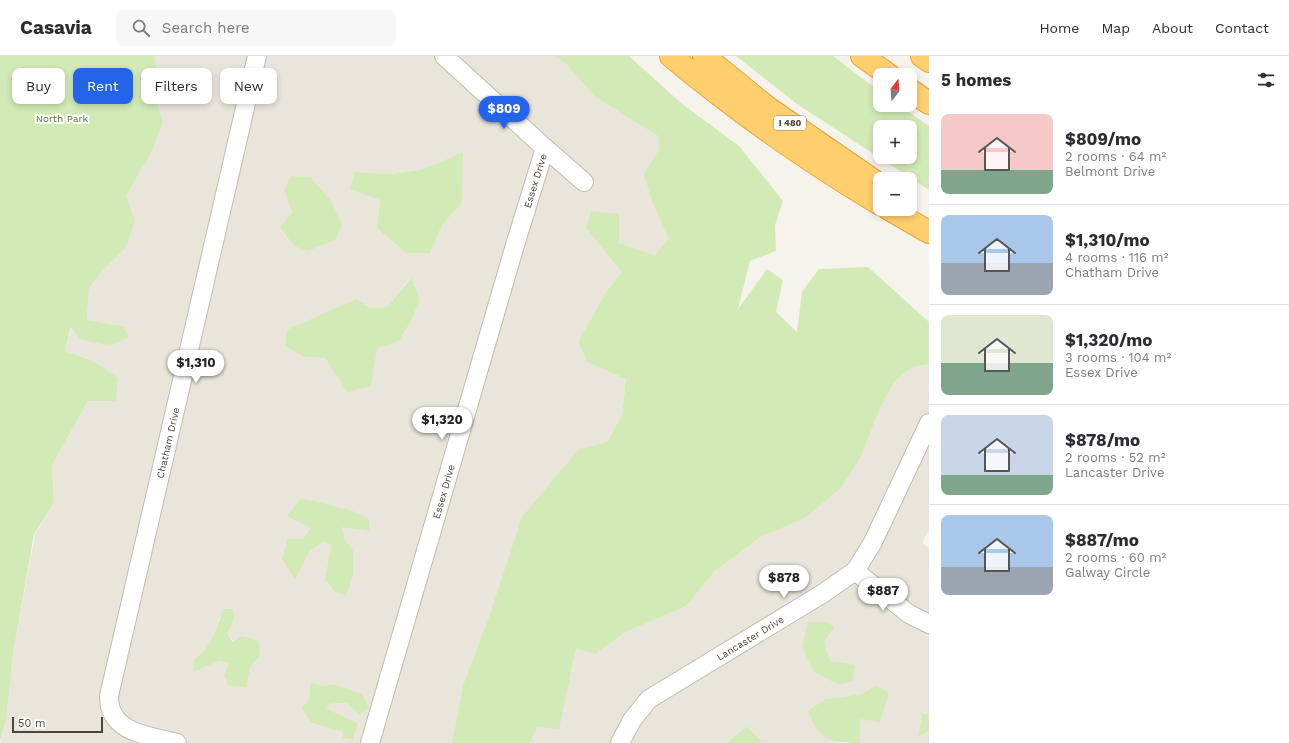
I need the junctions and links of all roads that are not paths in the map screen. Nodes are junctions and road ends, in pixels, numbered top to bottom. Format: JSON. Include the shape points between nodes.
{"nodes":[{"id":1,"x":257,"y":56,"type":"edge"},
{"id":2,"x":444,"y":56,"type":"edge"},
{"id":3,"x":671,"y":56,"type":"edge"},
{"id":4,"x":704,"y":56,"type":"edge"},
{"id":5,"x":862,"y":56,"type":"edge"},
{"id":6,"x":922,"y":56,"type":"edge"},
{"id":7,"x":929,"y":61,"type":"edge"},
{"id":8,"x":879,"y":68,"type":"edge"},
{"id":9,"x":917,"y":95,"type":"edge"},
{"id":10,"x":929,"y":103,"type":"edge"},
{"id":11,"x":545,"y":148,"type":"junction"},
{"id":12,"x":873,"y":180,"type":"edge"},
{"id":13,"x":584,"y":182,"type":"dead end"},
{"id":14,"x":873,"y":200,"type":"edge"},
{"id":15,"x":917,"y":209,"type":"edge"},
{"id":16,"x":901,"y":216,"type":"edge"},
{"id":17,"x":929,"y":217,"type":"edge"},
{"id":18,"x":929,"y":232,"type":"edge"},
{"id":19,"x":929,"y":423,"type":"edge"},
{"id":20,"x":855,"y":571,"type":"junction"},
{"id":21,"x":929,"y":624,"type":"edge"},
{"id":22,"x":177,"y":743,"type":"edge"},
{"id":23,"x":370,"y":743,"type":"edge"},
{"id":24,"x":620,"y":743,"type":"edge"}],
"edges":[{"from":1,"to":22,"type":"street","name":"Chatham Drive","via":[[109,696],[111,712],[126,728]]},
{"from":2,"to":11,"type":"street"},
{"from":3,"to":14,"type":"highway","via":[[754,122]]},
{"from":4,"to":12,"type":"highway","number":"I 480","via":[[768,108]]},
{"from":5,"to":8,"type":"highway"},
{"from":6,"to":7,"type":"highway"},
{"from":9,"to":10,"type":"highway"},
{"from":11,"to":13,"type":"street"},
{"from":11,"to":23,"type":"street","name":"Essex Drive"},
{"from":15,"to":17,"type":"highway"},
{"from":16,"to":18,"type":"highway"},
{"from":19,"to":20,"type":"street","name":"Lancaster Drive","via":[[872,544]]},
{"from":20,"to":21,"type":"street","via":[[909,614]]},
{"from":20,"to":24,"type":"street","name":"Lancaster Drive","via":[[822,594],[649,699],[632,720]]}]}
